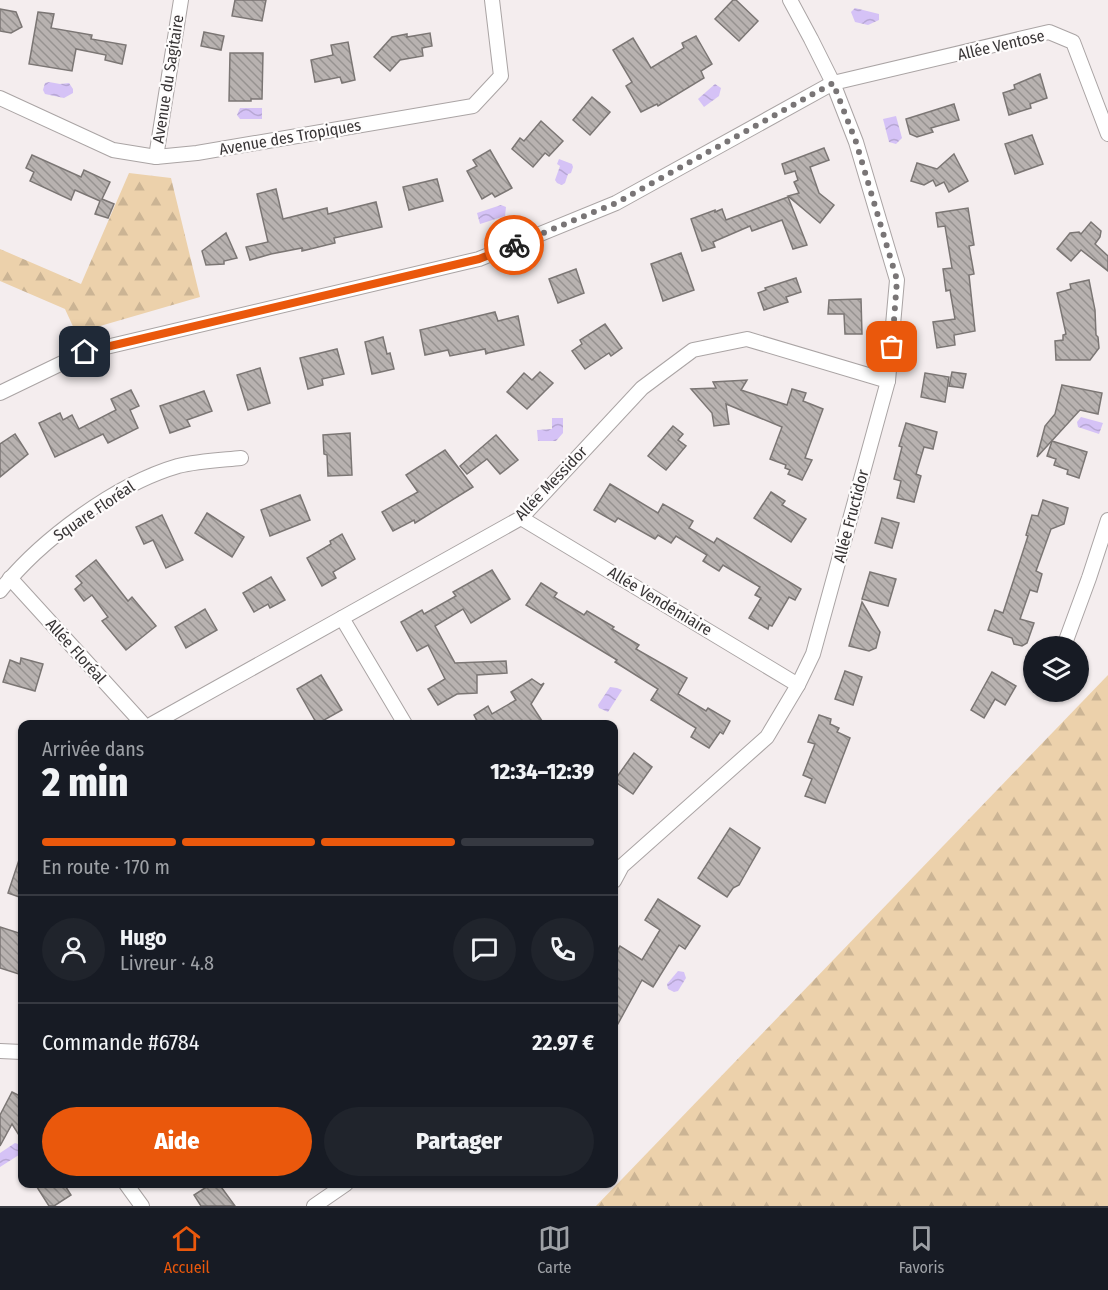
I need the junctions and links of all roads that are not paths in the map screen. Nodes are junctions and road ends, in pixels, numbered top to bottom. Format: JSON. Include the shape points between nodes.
{"nodes":[{"id":1,"x":181,"y":0,"type":"edge"},
{"id":2,"x":492,"y":0,"type":"edge"},
{"id":3,"x":790,"y":0,"type":"edge"},
{"id":4,"x":833,"y":83,"type":"junction"},
{"id":5,"x":0,"y":98,"type":"edge"},
{"id":6,"x":1108,"y":134,"type":"edge"},
{"id":7,"x":156,"y":157,"type":"junction"},
{"id":8,"x":888,"y":381,"type":"junction"},
{"id":9,"x":0,"y":393,"type":"edge"},
{"id":10,"x":241,"y":458,"type":"dead end"},
{"id":11,"x":521,"y":518,"type":"junction"},
{"id":12,"x":1108,"y":520,"type":"edge"},
{"id":13,"x":10,"y":578,"type":"junction"},
{"id":14,"x":0,"y":591,"type":"edge"},
{"id":15,"x":342,"y":618,"type":"junction"},
{"id":16,"x":1068,"y":636,"type":"edge"},
{"id":17,"x":798,"y":685,"type":"junction"},
{"id":18,"x":139,"y":720,"type":"edge"},
{"id":19,"x":159,"y":720,"type":"edge"},
{"id":20,"x":403,"y":720,"type":"edge"},
{"id":21,"x":618,"y":874,"type":"edge"},
{"id":22,"x":0,"y":1051,"type":"edge"},
{"id":23,"x":18,"y":1052,"type":"edge"},
{"id":24,"x":129,"y":1188,"type":"edge"},
{"id":25,"x":340,"y":1188,"type":"edge"},
{"id":26,"x":142,"y":1206,"type":"edge"},
{"id":27,"x":314,"y":1206,"type":"edge"}],
"edges":[{"from":1,"to":7,"type":"street","name":"Avenue du Sagitaire"},
{"from":2,"to":7,"type":"street","name":"Avenue des Tropiques","via":[[501,76],[473,106]]},
{"from":3,"to":4,"type":"street","name":"Allée Fructidor"},
{"from":4,"to":6,"type":"street","name":"Allée Ventose","via":[[1049,32],[1073,42]]},
{"from":4,"to":8,"type":"street","name":"Allée Fructidor","via":[[856,142],[897,280]]},
{"from":4,"to":9,"type":"street","name":"Allée Ventose","via":[[616,203],[479,259],[85,352]]},
{"from":5,"to":7,"type":"street","name":"Avenue des Tropiques","via":[[113,150]]},
{"from":8,"to":11,"type":"street","name":"Allée Messidor","via":[[747,339],[693,350],[642,388]]},
{"from":8,"to":17,"type":"street","name":"Allée Fructidor","via":[[813,654]]},
{"from":10,"to":13,"type":"street","name":"Square Floréal","via":[[179,466],[136,482],[44,545]]},
{"from":11,"to":15,"type":"street","name":"Allée Messidor"},
{"from":11,"to":17,"type":"street","name":"Allée Vendémiaire"},
{"from":12,"to":16,"type":"street"},
{"from":13,"to":14,"type":"street","name":"Square Floréal"},
{"from":13,"to":18,"type":"street","name":"Allée Floréal"},
{"from":15,"to":19,"type":"street","name":"Allée Messidor"},
{"from":15,"to":20,"type":"street"},
{"from":17,"to":21,"type":"street","name":"Allée Fructidor","via":[[767,737]]},
{"from":22,"to":23,"type":"street"},
{"from":24,"to":26,"type":"street"},
{"from":25,"to":27,"type":"street"}]}
